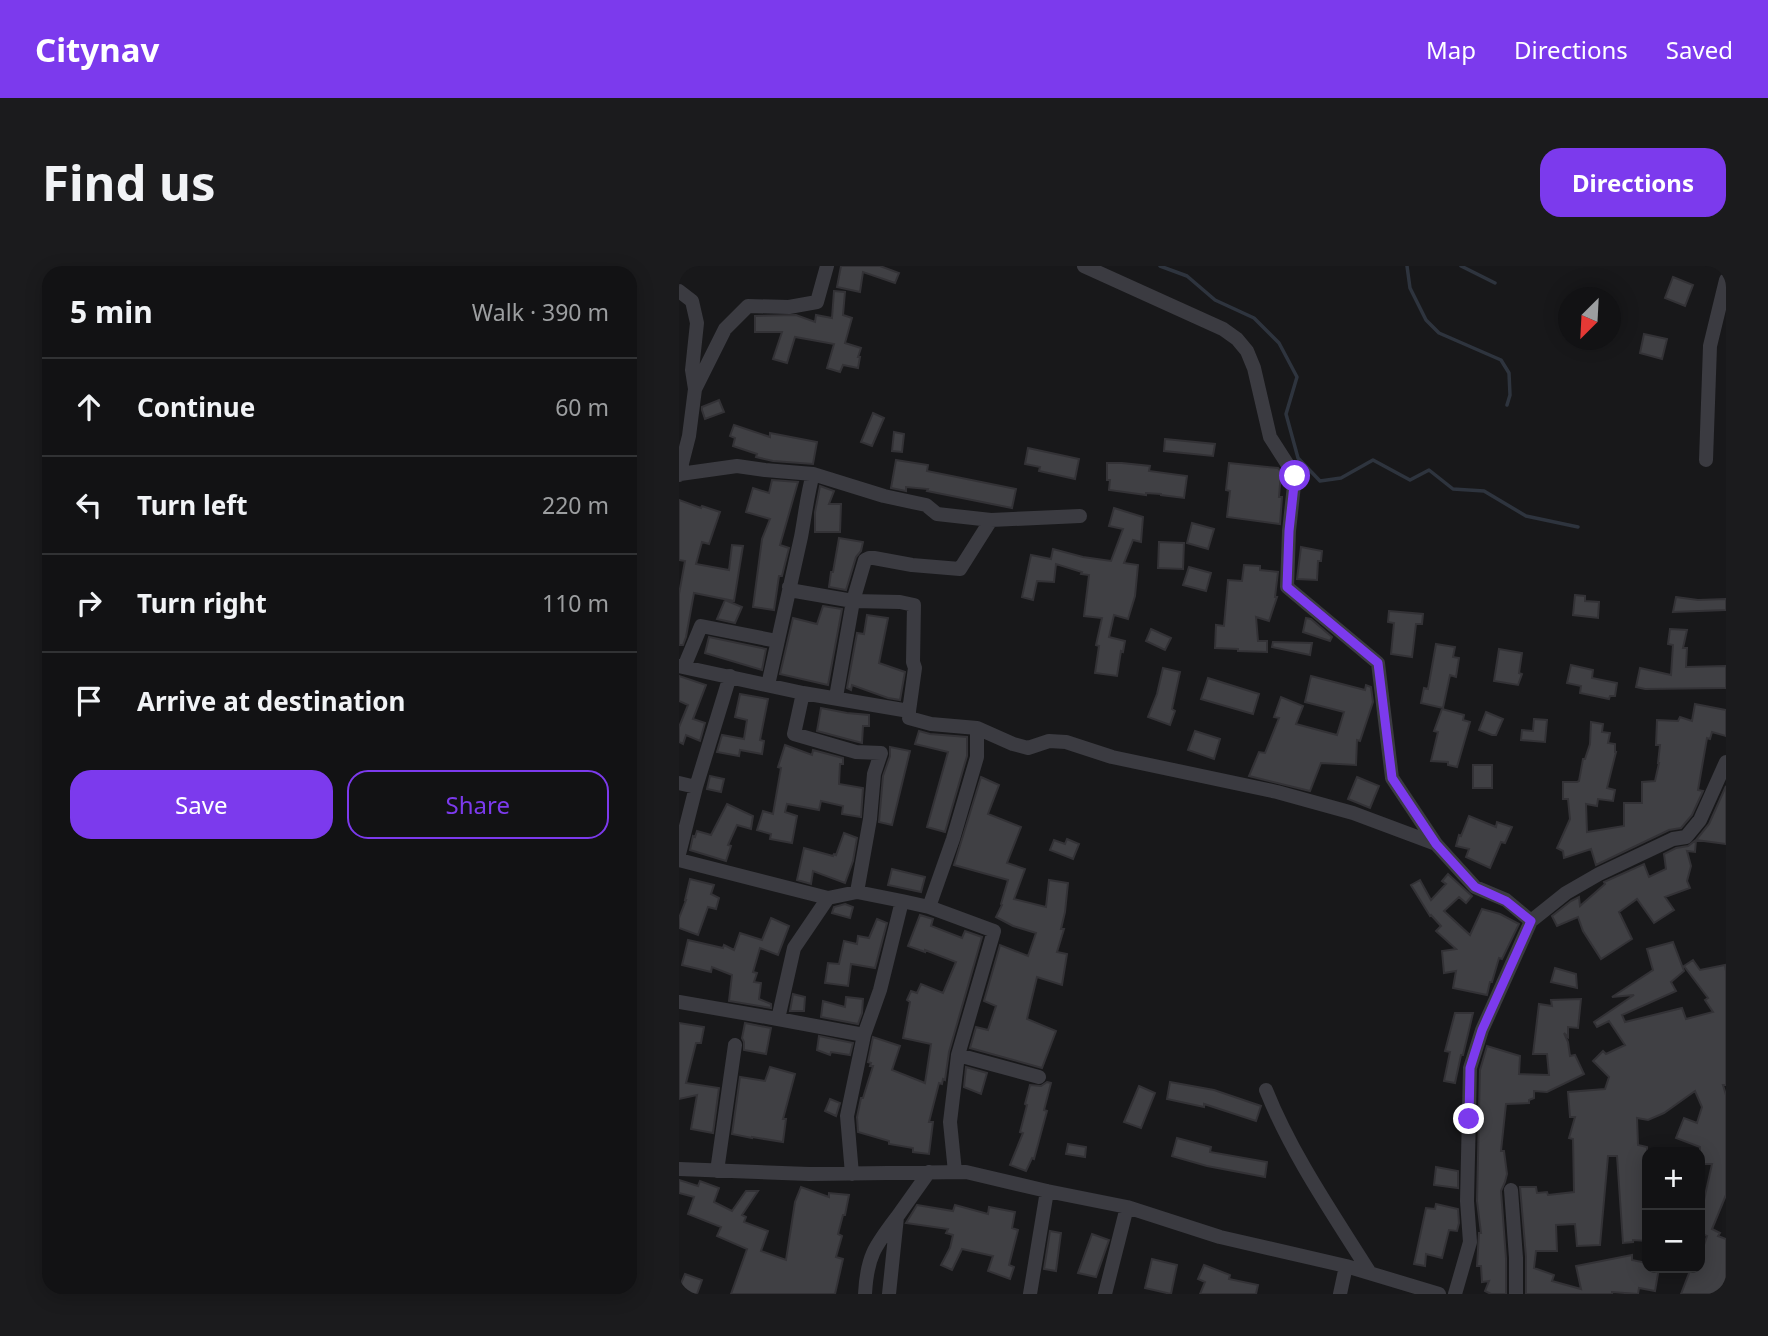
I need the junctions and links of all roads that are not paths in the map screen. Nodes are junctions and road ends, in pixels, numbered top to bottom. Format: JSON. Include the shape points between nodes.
{"nodes":[{"id":1,"x":827,"y":266,"type":"edge"},
{"id":2,"x":1084,"y":266,"type":"edge"},
{"id":3,"x":1726,"y":280,"type":"edge"},
{"id":4,"x":679,"y":291,"type":"edge"},
{"id":5,"x":695,"y":389,"type":"junction"},
{"id":6,"x":684,"y":431,"type":"edge"},
{"id":7,"x":1706,"y":460,"type":"dead end"},
{"id":8,"x":813,"y":474,"type":"junction"},
{"id":9,"x":679,"y":475,"type":"edge"},
{"id":10,"x":1080,"y":516,"type":"dead end"},
{"id":11,"x":991,"y":520,"type":"junction"},
{"id":12,"x":789,"y":587,"type":"junction"},
{"id":13,"x":853,"y":601,"type":"junction"},
{"id":14,"x":777,"y":641,"type":"junction"},
{"id":15,"x":682,"y":666,"type":"edge"},
{"id":16,"x":730,"y":676,"type":"junction"},
{"id":17,"x":768,"y":685,"type":"junction"},
{"id":18,"x":803,"y":693,"type":"junction"},
{"id":19,"x":836,"y":697,"type":"junction"},
{"id":20,"x":909,"y":710,"type":"junction"},
{"id":21,"x":977,"y":728,"type":"junction"},
{"id":22,"x":1726,"y":762,"type":"edge"},
{"id":23,"x":679,"y":783,"type":"edge"},
{"id":24,"x":696,"y":787,"type":"junction"},
{"id":25,"x":1436,"y":844,"type":"junction"},
{"id":26,"x":679,"y":854,"type":"edge"},
{"id":27,"x":679,"y":860,"type":"edge"},
{"id":28,"x":857,"y":892,"type":"junction"},
{"id":29,"x":828,"y":898,"type":"junction"},
{"id":30,"x":902,"y":901,"type":"junction"},
{"id":31,"x":929,"y":907,"type":"junction"},
{"id":32,"x":1531,"y":921,"type":"junction"},
{"id":33,"x":679,"y":1002,"type":"edge"},
{"id":34,"x":778,"y":1019,"type":"junction"},
{"id":35,"x":864,"y":1035,"type":"junction"},
{"id":36,"x":735,"y":1045,"type":"dead end"},
{"id":37,"x":958,"y":1055,"type":"junction"},
{"id":38,"x":1039,"y":1077,"type":"dead end"},
{"id":39,"x":1266,"y":1090,"type":"dead end"},
{"id":40,"x":679,"y":1169,"type":"edge"},
{"id":41,"x":717,"y":1171,"type":"junction"},
{"id":42,"x":929,"y":1172,"type":"junction"},
{"id":43,"x":955,"y":1172,"type":"junction"},
{"id":44,"x":852,"y":1174,"type":"junction"},
{"id":45,"x":1511,"y":1190,"type":"dead end"},
{"id":46,"x":1048,"y":1191,"type":"junction"},
{"id":47,"x":1127,"y":1207,"type":"junction"},
{"id":48,"x":897,"y":1217,"type":"junction"},
{"id":49,"x":1346,"y":1266,"type":"junction"},
{"id":50,"x":1370,"y":1273,"type":"junction"},
{"id":51,"x":865,"y":1294,"type":"edge"},
{"id":52,"x":889,"y":1294,"type":"edge"},
{"id":53,"x":1030,"y":1294,"type":"edge"},
{"id":54,"x":1105,"y":1294,"type":"edge"},
{"id":55,"x":1340,"y":1294,"type":"edge"},
{"id":56,"x":1439,"y":1294,"type":"edge"},
{"id":57,"x":1455,"y":1294,"type":"edge"},
{"id":58,"x":1516,"y":1294,"type":"edge"}],
"edges":[{"from":1,"to":5,"type":"street","via":[[817,302],[748,306],[725,329]]},
{"from":2,"to":25,"type":"street","via":[[1223,330],[1247,351],[1270,437],[1295,476],[1287,587],[1378,663],[1392,778]]},
{"from":3,"to":7,"type":"street","via":[[1710,346]]},
{"from":4,"to":5,"type":"street","via":[[692,301],[697,323],[692,370]]},
{"from":5,"to":6,"type":"street"},
{"from":6,"to":9,"type":"street"},
{"from":8,"to":9,"type":"street","via":[[737,466]]},
{"from":8,"to":11,"type":"street","via":[[926,505],[937,514]]},
{"from":8,"to":12,"type":"street"},
{"from":10,"to":11,"type":"street"},
{"from":11,"to":13,"type":"street","via":[[960,569],[869,558]]},
{"from":12,"to":13,"type":"street"},
{"from":12,"to":14,"type":"street"},
{"from":13,"to":19,"type":"street"},
{"from":13,"to":20,"type":"street","via":[[914,605],[915,668]]},
{"from":14,"to":15,"type":"street","via":[[701,626]]},
{"from":14,"to":17,"type":"street"},
{"from":15,"to":16,"type":"street"},
{"from":16,"to":17,"type":"street"},
{"from":16,"to":24,"type":"street"},
{"from":17,"to":18,"type":"street"},
{"from":18,"to":19,"type":"street"},
{"from":18,"to":28,"type":"street","via":[[794,734],[856,752],[881,753]]},
{"from":19,"to":20,"type":"street"},
{"from":20,"to":21,"type":"street","via":[[909,718],[931,724]]},
{"from":21,"to":25,"type":"street","via":[[1028,748],[1049,741],[1066,742],[1112,757],[1277,792],[1353,813]]},
{"from":21,"to":31,"type":"street","via":[[977,757]]},
{"from":22,"to":32,"type":"street","via":[[1700,820],[1686,837],[1599,874]]},
{"from":23,"to":24,"type":"street"},
{"from":24,"to":26,"type":"street"},
{"from":25,"to":32,"type":"street","via":[[1475,887],[1506,901]]},
{"from":27,"to":29,"type":"street"},
{"from":28,"to":29,"type":"street"},
{"from":28,"to":30,"type":"street"},
{"from":29,"to":34,"type":"street","via":[[794,948]]},
{"from":30,"to":31,"type":"street"},
{"from":30,"to":35,"type":"street"},
{"from":31,"to":37,"type":"street","via":[[994,931]]},
{"from":32,"to":57,"type":"street","via":[[1470,1068],[1470,1242]]},
{"from":33,"to":34,"type":"street"},
{"from":34,"to":35,"type":"street"},
{"from":35,"to":44,"type":"street","via":[[847,1116]]},
{"from":36,"to":41,"type":"street"},
{"from":37,"to":38,"type":"street"},
{"from":37,"to":43,"type":"street","via":[[950,1122]]},
{"from":39,"to":50,"type":"street","via":[[1310,1177]]},
{"from":40,"to":41,"type":"street"},
{"from":41,"to":44,"type":"street"},
{"from":42,"to":43,"type":"street"},
{"from":42,"to":44,"type":"street"},
{"from":42,"to":48,"type":"street"},
{"from":43,"to":46,"type":"street"},
{"from":45,"to":58,"type":"street"},
{"from":46,"to":47,"type":"street"},
{"from":46,"to":53,"type":"street"},
{"from":47,"to":49,"type":"street","via":[[1220,1237]]},
{"from":47,"to":54,"type":"street"},
{"from":48,"to":51,"type":"street","via":[[875,1246]]},
{"from":48,"to":52,"type":"street"},
{"from":49,"to":50,"type":"street"},
{"from":49,"to":55,"type":"street"},
{"from":50,"to":56,"type":"street"}]}
